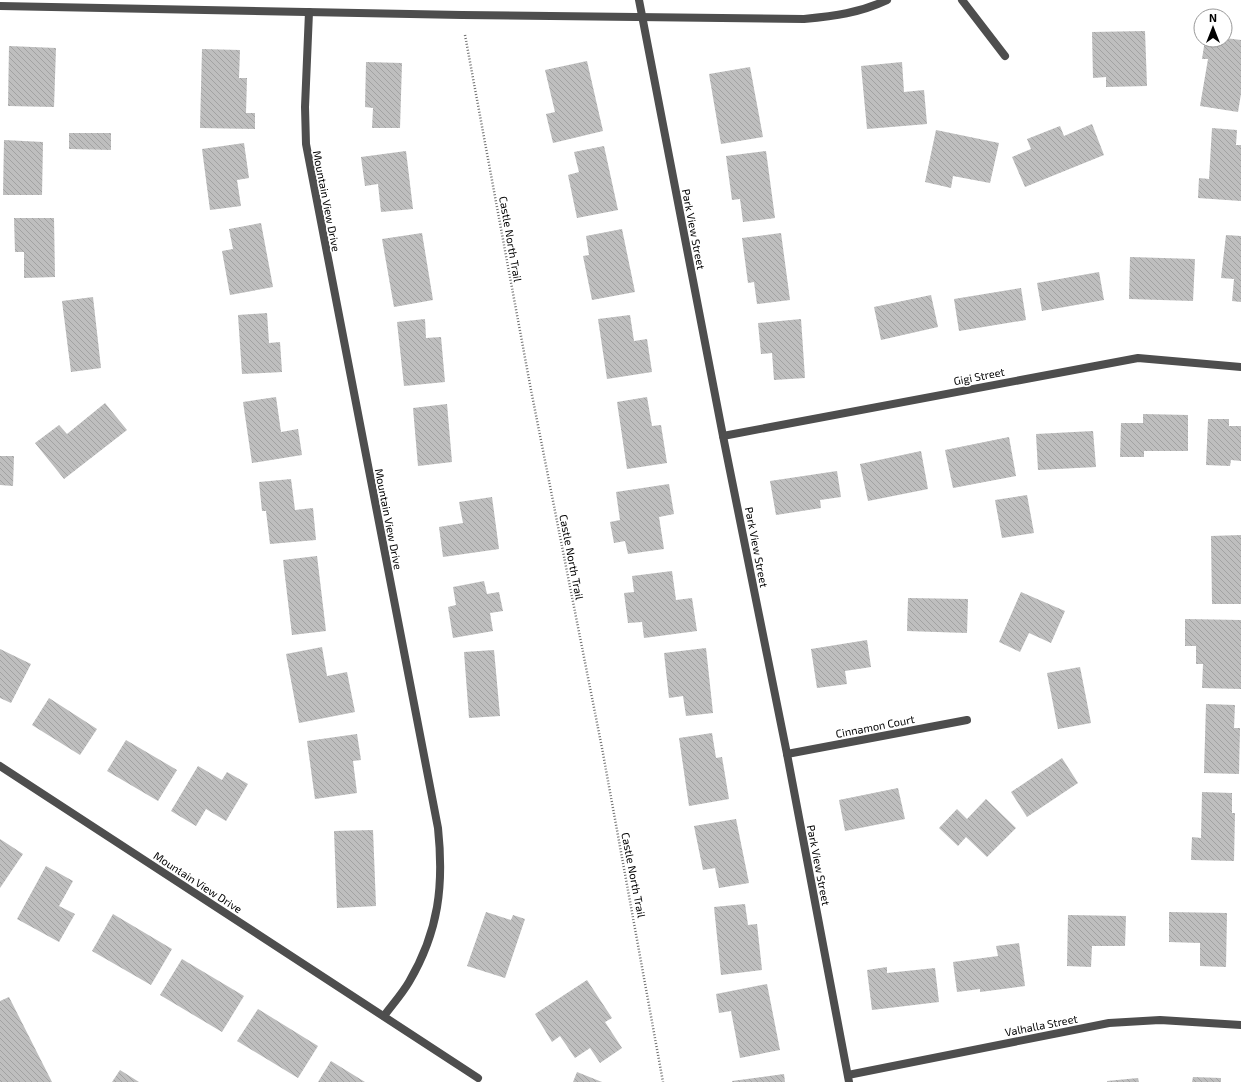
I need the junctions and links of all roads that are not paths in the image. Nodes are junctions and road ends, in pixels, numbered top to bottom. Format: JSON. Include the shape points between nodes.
{"nodes":[{"id":1,"x":639,"y":0,"type":"edge"},
{"id":2,"x":887,"y":0,"type":"edge"},
{"id":3,"x":962,"y":0,"type":"edge"},
{"id":4,"x":0,"y":6,"type":"edge"},
{"id":5,"x":310,"y":12,"type":"junction"},
{"id":6,"x":642,"y":17,"type":"junction"},
{"id":7,"x":1004,"y":56,"type":"dead end"},
{"id":8,"x":1241,"y":367,"type":"edge"},
{"id":9,"x":723,"y":436,"type":"junction"},
{"id":10,"x":967,"y":720,"type":"dead end"},
{"id":11,"x":787,"y":754,"type":"junction"},
{"id":12,"x":0,"y":766,"type":"edge"},
{"id":13,"x":384,"y":1016,"type":"junction"},
{"id":14,"x":1241,"y":1025,"type":"edge"},
{"id":15,"x":478,"y":1078,"type":"dead end"},
{"id":16,"x":848,"y":1078,"type":"edge"}],
"edges":[{"from":1,"to":6,"type":"street","name":"Park View Street"},
{"from":2,"to":6,"type":"street","via":[[867,10],[804,19]]},
{"from":3,"to":7,"type":"street"},
{"from":4,"to":5,"type":"street"},
{"from":5,"to":6,"type":"street"},
{"from":5,"to":13,"type":"street","name":"Mountain View Drive","via":[[305,107],[307,152],[438,828],[442,860],[435,925],[409,983]]},
{"from":6,"to":9,"type":"street","name":"Park View Street"},
{"from":8,"to":9,"type":"street","name":"Gigi Street","via":[[1138,358]]},
{"from":9,"to":11,"type":"street","name":"Park View Street"},
{"from":10,"to":11,"type":"street","name":"Cinnamon Court"},
{"from":11,"to":16,"type":"street","name":"Park View Street"},
{"from":12,"to":13,"type":"street","name":"Mountain View Drive"},
{"from":13,"to":15,"type":"street","name":"Mountain View Drive"},
{"from":14,"to":16,"type":"street","name":"Valhalla Street","via":[[1160,1020],[1110,1023]]}]}
